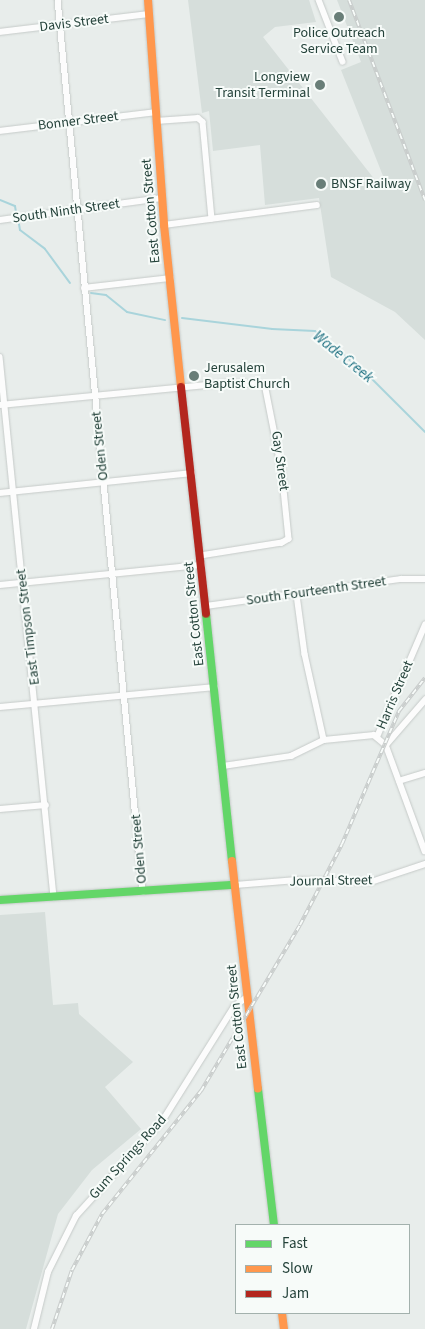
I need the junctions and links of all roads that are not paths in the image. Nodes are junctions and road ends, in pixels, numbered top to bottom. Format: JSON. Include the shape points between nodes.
{"nodes":[{"id":1,"x":58,"y":0,"type":"edge"},
{"id":2,"x":148,"y":0,"type":"edge"},
{"id":3,"x":319,"y":0,"type":"edge"},
{"id":4,"x":148,"y":14,"type":"junction"},
{"id":5,"x":60,"y":25,"type":"junction"},
{"id":6,"x":0,"y":32,"type":"edge"},
{"id":7,"x":343,"y":62,"type":"dead end"},
{"id":8,"x":156,"y":112,"type":"junction"},
{"id":9,"x":156,"y":121,"type":"junction"},
{"id":10,"x":69,"y":122,"type":"junction"},
{"id":11,"x":0,"y":131,"type":"edge"},
{"id":12,"x":162,"y":198,"type":"junction"},
{"id":13,"x":317,"y":205,"type":"dead end"},
{"id":14,"x":76,"y":210,"type":"junction"},
{"id":15,"x":212,"y":219,"type":"junction"},
{"id":16,"x":0,"y":220,"type":"edge"},
{"id":17,"x":164,"y":225,"type":"junction"},
{"id":18,"x":170,"y":278,"type":"junction"},
{"id":19,"x":84,"y":288,"type":"junction"},
{"id":20,"x":0,"y":357,"type":"edge"},
{"id":21,"x":182,"y":389,"type":"junction"},
{"id":22,"x":95,"y":395,"type":"junction"},
{"id":23,"x":2,"y":405,"type":"edge"},
{"id":24,"x":192,"y":473,"type":"junction"},
{"id":25,"x":104,"y":483,"type":"junction"},
{"id":26,"x":13,"y":492,"type":"junction"},
{"id":27,"x":0,"y":494,"type":"edge"},
{"id":28,"x":201,"y":556,"type":"junction"},
{"id":29,"x":202,"y":566,"type":"junction"},
{"id":30,"x":112,"y":573,"type":"junction"},
{"id":31,"x":425,"y":579,"type":"edge"},
{"id":32,"x":22,"y":583,"type":"junction"},
{"id":33,"x":0,"y":585,"type":"edge"},
{"id":34,"x":297,"y":595,"type":"junction"},
{"id":35,"x":206,"y":606,"type":"junction"},
{"id":36,"x":425,"y":625,"type":"edge"},
{"id":37,"x":215,"y":687,"type":"junction"},
{"id":38,"x":124,"y":695,"type":"junction"},
{"id":39,"x":425,"y":700,"type":"edge"},
{"id":40,"x":36,"y":704,"type":"junction"},
{"id":41,"x":0,"y":707,"type":"edge"},
{"id":42,"x":377,"y":737,"type":"junction"},
{"id":43,"x":324,"y":740,"type":"junction"},
{"id":44,"x":386,"y":746,"type":"junction"},
{"id":45,"x":223,"y":766,"type":"junction"},
{"id":46,"x":425,"y":773,"type":"edge"},
{"id":47,"x":399,"y":782,"type":"junction"},
{"id":48,"x":46,"y":805,"type":"junction"},
{"id":49,"x":0,"y":809,"type":"edge"},
{"id":50,"x":425,"y":851,"type":"edge"},
{"id":51,"x":425,"y":864,"type":"edge"},
{"id":52,"x":235,"y":886,"type":"junction"},
{"id":53,"x":143,"y":892,"type":"junction"},
{"id":54,"x":54,"y":897,"type":"junction"},
{"id":55,"x":0,"y":900,"type":"edge"},
{"id":56,"x":247,"y":997,"type":"junction"},
{"id":57,"x":274,"y":1224,"type":"edge"},
{"id":58,"x":282,"y":1314,"type":"edge"},
{"id":59,"x":34,"y":1329,"type":"edge"},
{"id":60,"x":284,"y":1329,"type":"edge"}],
"edges":[{"from":1,"to":5,"type":"street","name":"Oden Street"},
{"from":2,"to":4,"type":"main road","name":"East Cotton Street"},
{"from":3,"to":7,"type":"street"},
{"from":4,"to":5,"type":"street","name":"Davis Street"},
{"from":4,"to":8,"type":"main road","name":"East Cotton Street"},
{"from":5,"to":6,"type":"street","name":"Davis Street"},
{"from":5,"to":10,"type":"street","name":"Oden Street"},
{"from":8,"to":9,"type":"main road","name":"East Cotton Street"},
{"from":8,"to":10,"type":"street","name":"Bonner Street"},
{"from":9,"to":12,"type":"main road","name":"East Cotton Street"},
{"from":9,"to":15,"type":"street","via":[[198,118],[203,122]]},
{"from":10,"to":11,"type":"street","name":"Bonner Street"},
{"from":10,"to":14,"type":"street","name":"Oden Street"},
{"from":12,"to":14,"type":"street","name":"South Ninth Street"},
{"from":12,"to":17,"type":"main road","name":"East Cotton Street"},
{"from":13,"to":15,"type":"street"},
{"from":14,"to":16,"type":"street","name":"South Ninth Street"},
{"from":14,"to":19,"type":"street","name":"Oden Street"},
{"from":15,"to":17,"type":"street"},
{"from":17,"to":18,"type":"main road","name":"East Cotton Street"},
{"from":18,"to":19,"type":"street"},
{"from":18,"to":21,"type":"main road","name":"East Cotton Street"},
{"from":19,"to":22,"type":"street","name":"Oden Street"},
{"from":20,"to":23,"type":"street","name":"East Timpson Street"},
{"from":21,"to":22,"type":"street"},
{"from":21,"to":24,"type":"main road","name":"East Cotton Street"},
{"from":21,"to":28,"type":"street","name":"Gay Street","via":[[231,383],[265,384],[282,470],[288,540]]},
{"from":22,"to":23,"type":"street"},
{"from":22,"to":25,"type":"street","name":"Oden Street"},
{"from":23,"to":26,"type":"street","name":"East Timpson Street"},
{"from":24,"to":25,"type":"street"},
{"from":24,"to":28,"type":"main road","name":"East Cotton Street"},
{"from":25,"to":26,"type":"street"},
{"from":25,"to":30,"type":"street","name":"Oden Street"},
{"from":26,"to":27,"type":"street"},
{"from":26,"to":32,"type":"street","name":"East Timpson Street"},
{"from":28,"to":29,"type":"main road","name":"East Cotton Street"},
{"from":29,"to":30,"type":"street"},
{"from":29,"to":35,"type":"main road","name":"East Cotton Street"},
{"from":30,"to":32,"type":"street"},
{"from":30,"to":38,"type":"street","name":"Oden Street"},
{"from":31,"to":34,"type":"street","name":"South Fourteenth Street","via":[[401,579]]},
{"from":32,"to":33,"type":"street"},
{"from":32,"to":40,"type":"street","name":"East Timpson Street"},
{"from":34,"to":35,"type":"street","name":"South Fourteenth Street"},
{"from":34,"to":43,"type":"street","via":[[305,654]]},
{"from":35,"to":37,"type":"main road","name":"East Cotton Street"},
{"from":36,"to":42,"type":"street","name":"Harris Street"},
{"from":37,"to":38,"type":"street"},
{"from":37,"to":45,"type":"main road","name":"East Cotton Street"},
{"from":38,"to":40,"type":"street"},
{"from":38,"to":53,"type":"street","name":"Oden Street"},
{"from":39,"to":44,"type":"street"},
{"from":40,"to":41,"type":"street"},
{"from":40,"to":48,"type":"street","name":"East Timpson Street"},
{"from":42,"to":43,"type":"street","via":[[364,734]]},
{"from":42,"to":44,"type":"street"},
{"from":43,"to":45,"type":"street","via":[[291,756]]},
{"from":44,"to":47,"type":"street"},
{"from":45,"to":52,"type":"main road","name":"East Cotton Street"},
{"from":46,"to":47,"type":"street"},
{"from":47,"to":50,"type":"street"},
{"from":48,"to":49,"type":"street"},
{"from":48,"to":54,"type":"street","name":"East Timpson Street"},
{"from":51,"to":52,"type":"street","name":"Journal Street","via":[[371,882],[297,880]]},
{"from":52,"to":53,"type":"main road"},
{"from":52,"to":56,"type":"main road","name":"East Cotton Street"},
{"from":53,"to":54,"type":"main road"},
{"from":54,"to":55,"type":"main road"},
{"from":56,"to":57,"type":"main road","name":"East Cotton Street"},
{"from":56,"to":59,"type":"street","name":"Gum Springs Road","via":[[234,1007],[163,1120],[76,1216],[48,1272]]},
{"from":58,"to":60,"type":"main road"}]}
